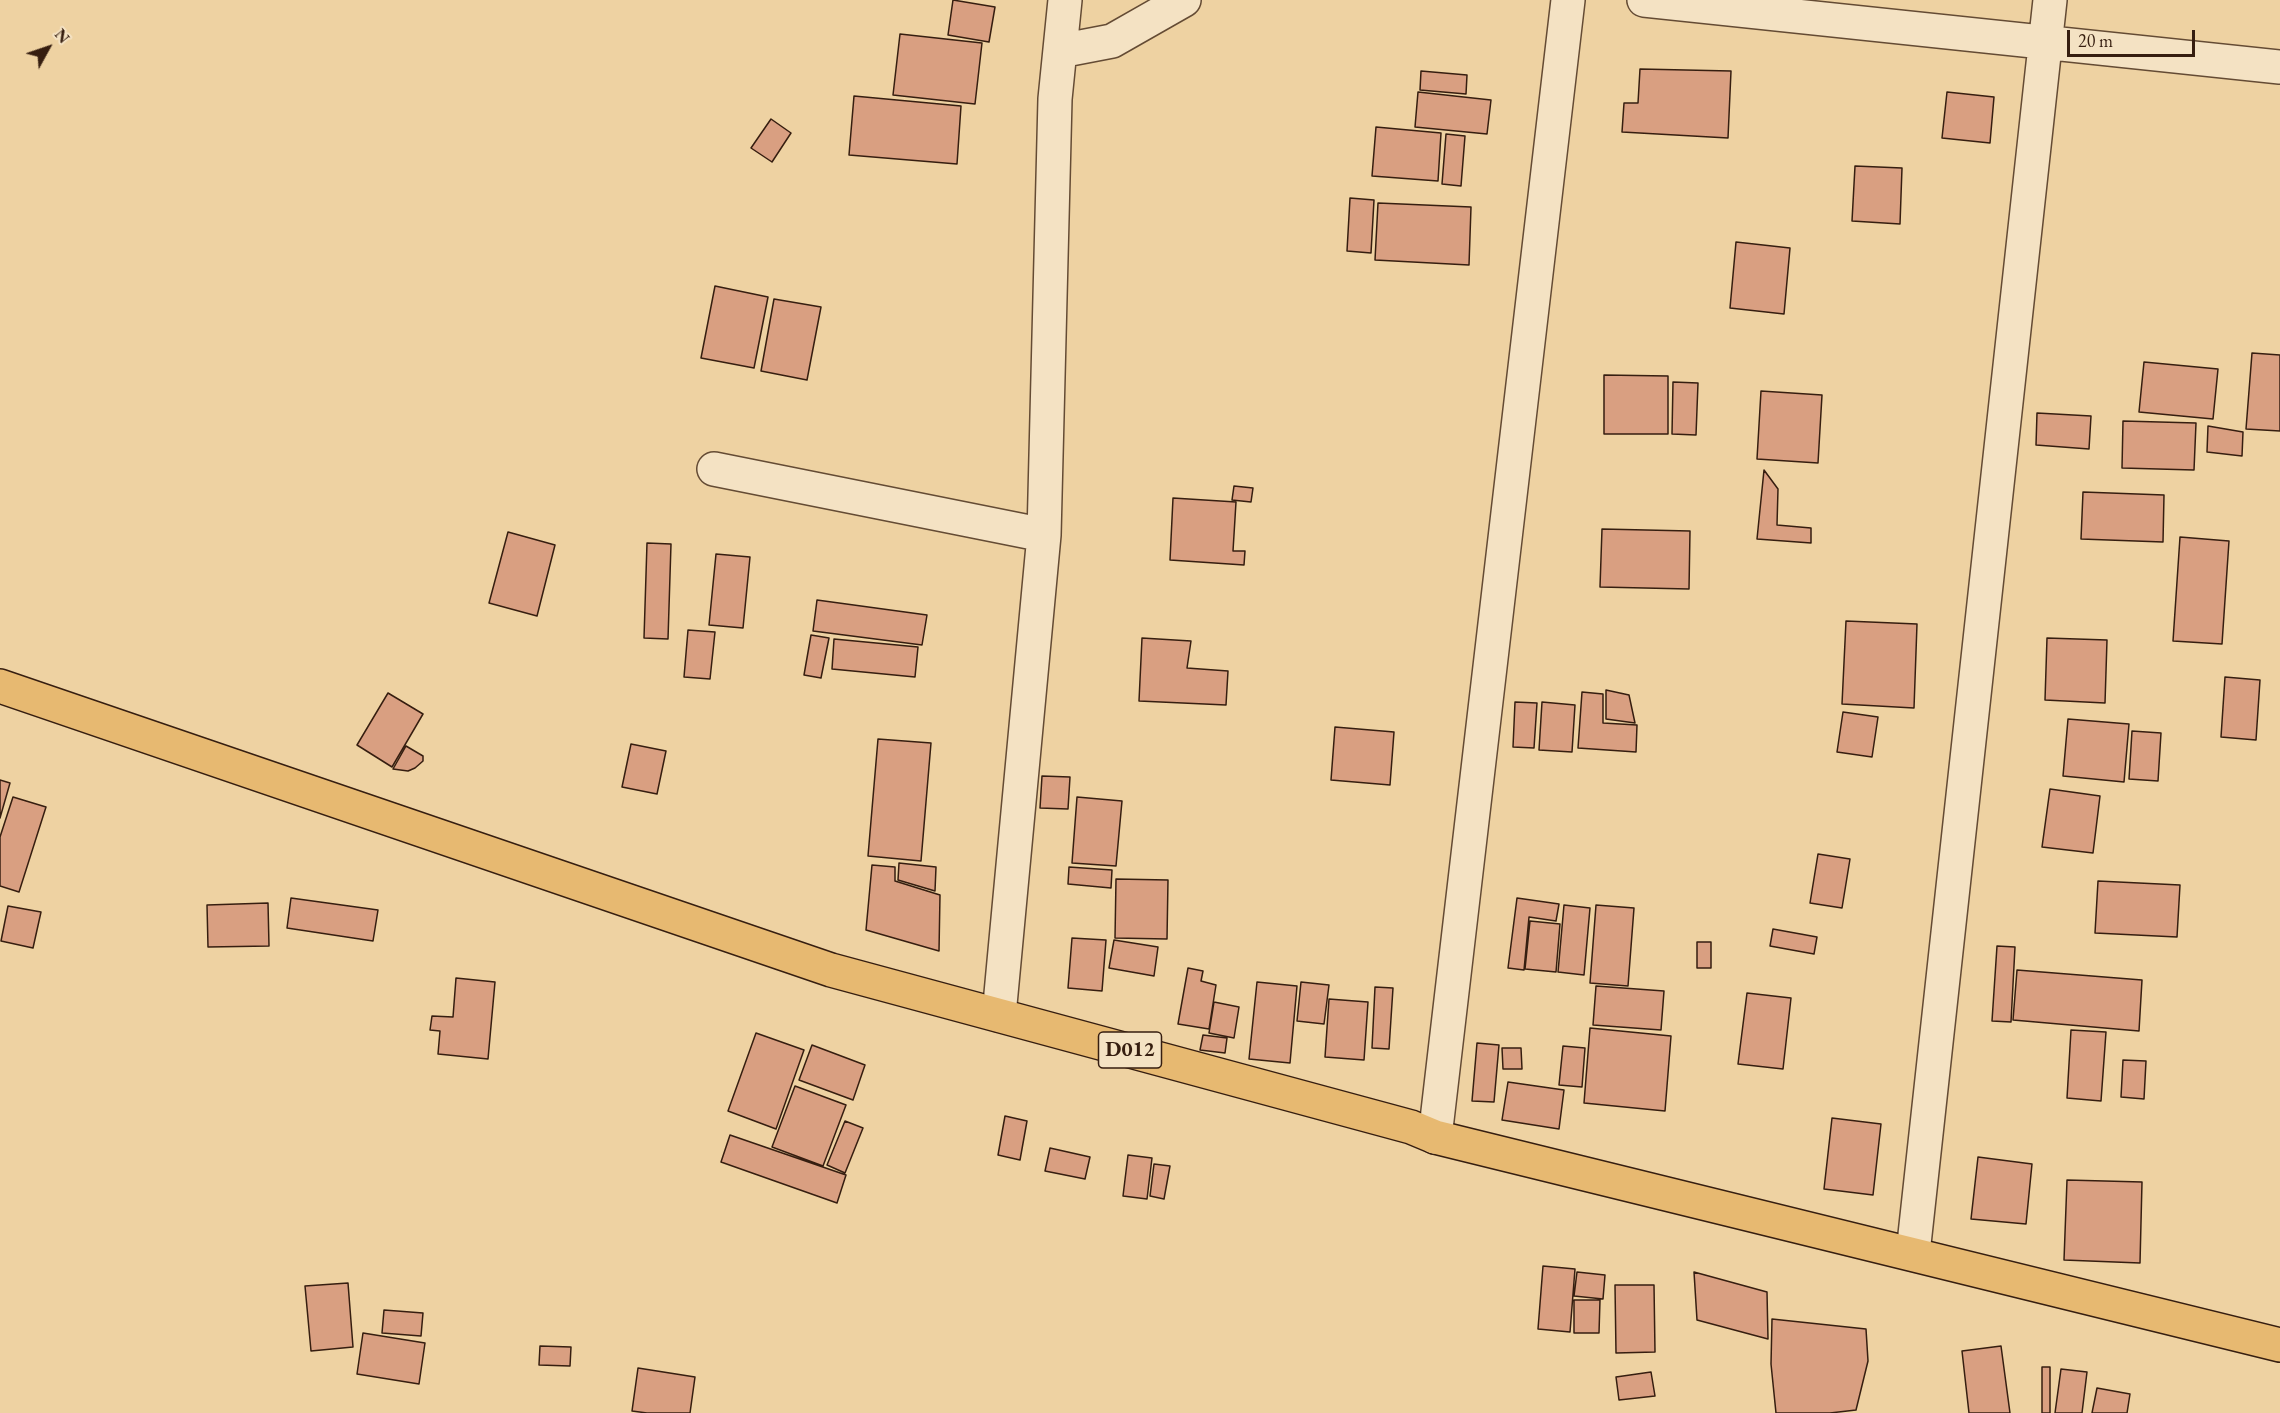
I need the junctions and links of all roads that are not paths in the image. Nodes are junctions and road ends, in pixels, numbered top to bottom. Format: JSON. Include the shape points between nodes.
{"nodes":[{"id":1,"x":1065,"y":0,"type":"edge"},
{"id":2,"x":1184,"y":0,"type":"edge"},
{"id":3,"x":1568,"y":0,"type":"edge"},
{"id":4,"x":1644,"y":0,"type":"edge"},
{"id":5,"x":2050,"y":0,"type":"edge"},
{"id":6,"x":2046,"y":42,"type":"junction"},
{"id":7,"x":1060,"y":51,"type":"junction"},
{"id":8,"x":2280,"y":67,"type":"edge"},
{"id":9,"x":714,"y":469,"type":"dead end"},
{"id":10,"x":1044,"y":535,"type":"junction"},
{"id":11,"x":0,"y":686,"type":"edge"},
{"id":12,"x":999,"y":1015,"type":"junction"},
{"id":13,"x":1435,"y":1137,"type":"junction"},
{"id":14,"x":1913,"y":1253,"type":"junction"},
{"id":15,"x":2280,"y":1345,"type":"edge"}],
"edges":[{"from":1,"to":7,"type":"street"},
{"from":2,"to":7,"type":"street","via":[[1112,40]]},
{"from":3,"to":13,"type":"street"},
{"from":4,"to":6,"type":"street"},
{"from":5,"to":6,"type":"street"},
{"from":6,"to":8,"type":"street"},
{"from":6,"to":14,"type":"street"},
{"from":7,"to":10,"type":"street","via":[[1055,99]]},
{"from":9,"to":10,"type":"street"},
{"from":10,"to":12,"type":"street"},
{"from":11,"to":12,"type":"main road","number":"D012","via":[[831,969]]},
{"from":12,"to":13,"type":"main road","number":"D012","via":[[1411,1126]]},
{"from":13,"to":14,"type":"main road","number":"D012"},
{"from":14,"to":15,"type":"main road","number":"D012"}]}
